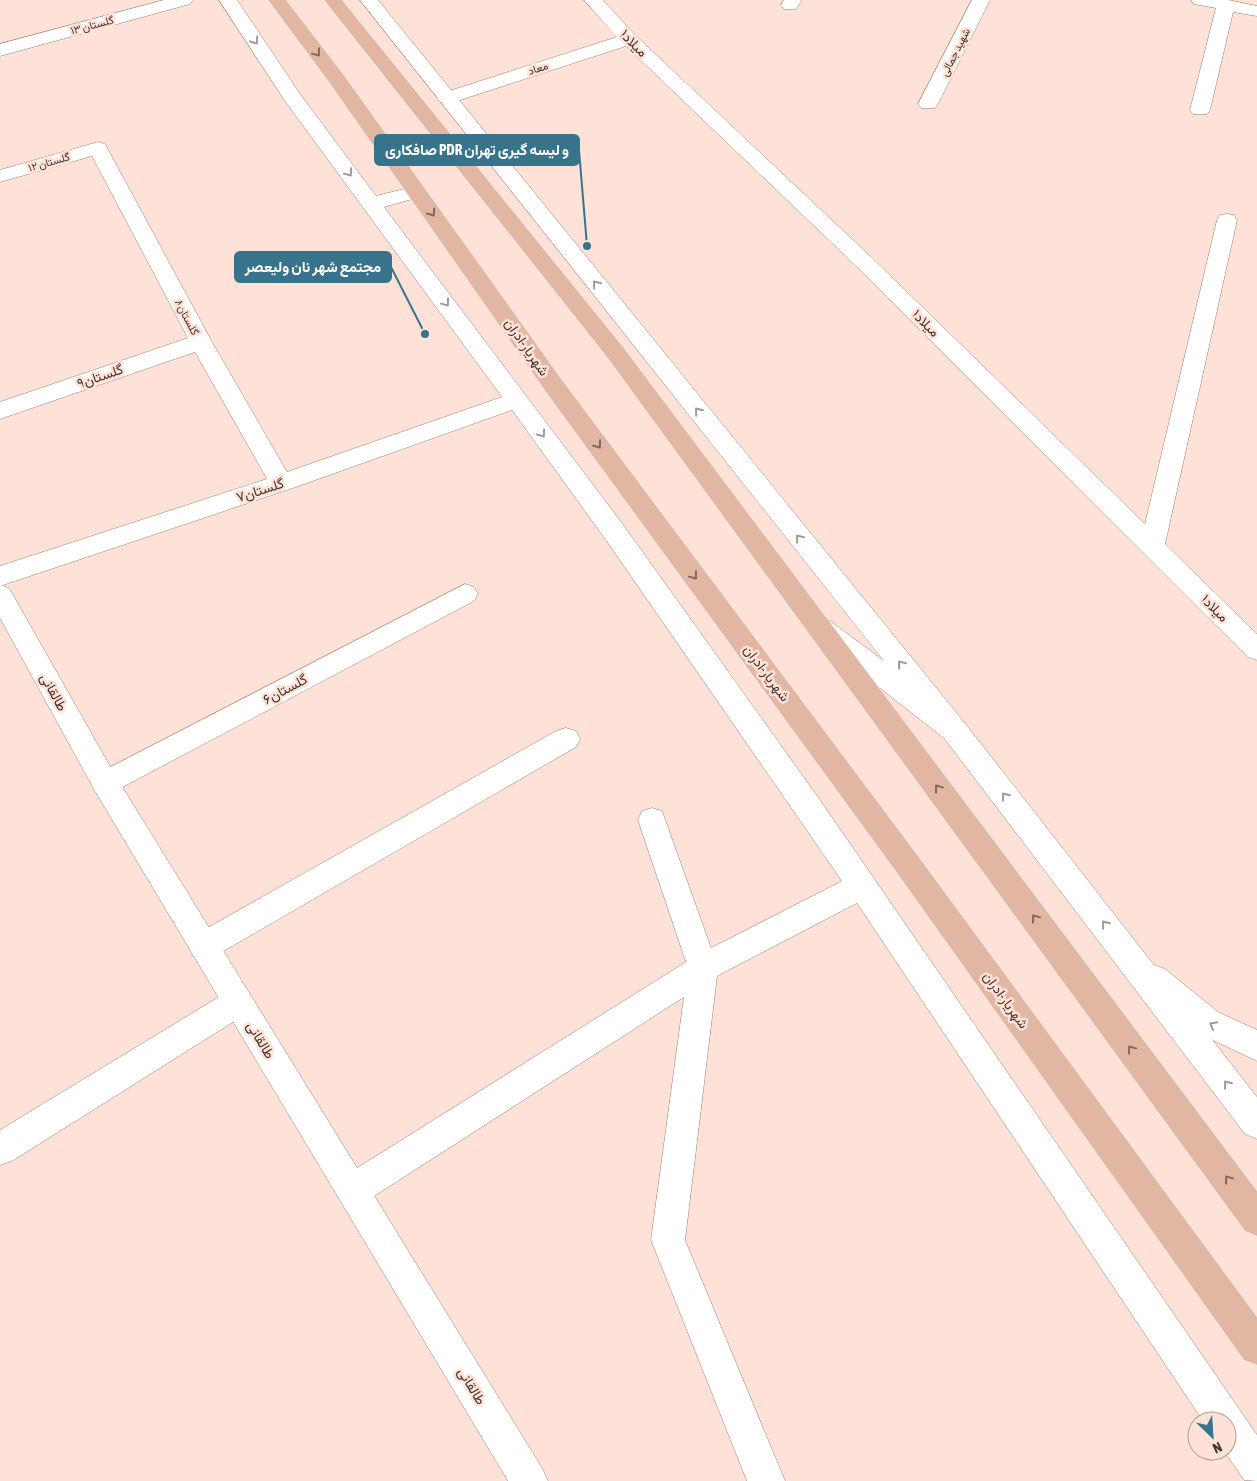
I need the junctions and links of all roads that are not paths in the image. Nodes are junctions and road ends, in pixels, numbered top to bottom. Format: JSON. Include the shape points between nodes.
{"nodes":[{"id":1,"x":184,"y":0,"type":"edge"},
{"id":2,"x":228,"y":0,"type":"edge"},
{"id":3,"x":277,"y":0,"type":"edge"},
{"id":4,"x":333,"y":0,"type":"edge"},
{"id":5,"x":369,"y":0,"type":"edge"},
{"id":6,"x":593,"y":0,"type":"edge"},
{"id":7,"x":981,"y":0,"type":"edge"},
{"id":8,"x":1200,"y":0,"type":"edge"},
{"id":9,"x":1226,"y":5,"type":"junction"},
{"id":10,"x":1257,"y":11,"type":"edge"},
{"id":11,"x":629,"y":39,"type":"junction"},
{"id":12,"x":0,"y":50,"type":"edge"},
{"id":13,"x":447,"y":98,"type":"junction"},
{"id":14,"x":928,"y":104,"type":"dead end"},
{"id":15,"x":1200,"y":110,"type":"dead end"},
{"id":16,"x":98,"y":148,"type":"joint"},
{"id":17,"x":0,"y":176,"type":"edge"},
{"id":18,"x":416,"y":192,"type":"junction"},
{"id":19,"x":372,"y":204,"type":"junction"},
{"id":20,"x":1227,"y":220,"type":"dead end"},
{"id":21,"x":200,"y":342,"type":"junction"},
{"id":22,"x":517,"y":400,"type":"junction"},
{"id":23,"x":0,"y":411,"type":"edge"},
{"id":24,"x":282,"y":483,"type":"junction"},
{"id":25,"x":1152,"y":546,"type":"junction"},
{"id":26,"x":0,"y":576,"type":"edge"},
{"id":27,"x":466,"y":594,"type":"dead end"},
{"id":28,"x":0,"y":595,"type":"edge"},
{"id":29,"x":817,"y":624,"type":"junction"},
{"id":30,"x":1257,"y":650,"type":"edge"},
{"id":31,"x":954,"y":730,"type":"junction"},
{"id":32,"x":566,"y":739,"type":"dead end"},
{"id":33,"x":105,"y":783,"type":"junction"},
{"id":34,"x":652,"y":820,"type":"dead end"},
{"id":35,"x":862,"y":886,"type":"junction"},
{"id":36,"x":204,"y":946,"type":"junction"},
{"id":37,"x":1134,"y":963,"type":"junction"},
{"id":38,"x":703,"y":968,"type":"junction"},
{"id":39,"x":238,"y":1002,"type":"junction"},
{"id":40,"x":1257,"y":1046,"type":"edge"},
{"id":41,"x":1257,"y":1123,"type":"edge"},
{"id":42,"x":0,"y":1149,"type":"edge"},
{"id":43,"x":352,"y":1190,"type":"junction"},
{"id":44,"x":1257,"y":1219,"type":"edge"},
{"id":45,"x":1257,"y":1347,"type":"edge"},
{"id":46,"x":1218,"y":1411,"type":"edge"},
{"id":47,"x":1237,"y":1438,"type":"edge"},
{"id":48,"x":1257,"y":1467,"type":"edge"},
{"id":49,"x":529,"y":1481,"type":"edge"},
{"id":50,"x":766,"y":1481,"type":"edge"}],
"edges":[{"from":1,"to":12,"type":"street","name":"گلستان ۱۳"},
{"from":2,"to":19,"type":"street","one_way":true,"via":[[292,97]]},
{"from":3,"to":18,"type":"main road","name":"شهریار-ادران","one_way":true},
{"from":4,"to":29,"type":"main road","via":[[615,352]]},
{"from":5,"to":13,"type":"street"},
{"from":6,"to":11,"type":"street","name":"میلاد۱"},
{"from":7,"to":14,"type":"street","name":"شهید جمالی"},
{"from":8,"to":9,"type":"street"},
{"from":9,"to":10,"type":"street"},
{"from":9,"to":15,"type":"street"},
{"from":11,"to":13,"type":"street","name":"معاد"},
{"from":11,"to":25,"type":"street","name":"میلاد۱","via":[[864,262]]},
{"from":31,"to":13,"type":"street","one_way":true},
{"from":16,"to":17,"type":"street","name":"گلستان ۱۲"},
{"from":16,"to":21,"type":"street","name":"گلستان۸"},
{"from":18,"to":19,"type":"street"},
{"from":18,"to":45,"type":"main road","name":"شهریار-ادران","one_way":true,"via":[[554,386],[906,861]]},
{"from":19,"to":22,"type":"street","one_way":true},
{"from":20,"to":25,"type":"street"},
{"from":21,"to":23,"type":"street","name":"گلستان۹"},
{"from":21,"to":24,"type":"street","name":"گلستان۸"},
{"from":22,"to":24,"type":"street","name":"گلستان۷"},
{"from":22,"to":35,"type":"street","one_way":true,"via":[[654,588]]},
{"from":24,"to":26,"type":"street","name":"گلستان۷"},
{"from":25,"to":30,"type":"street","name":"میلاد۱"},
{"from":27,"to":33,"type":"street","name":"گلستان۶"},
{"from":28,"to":33,"type":"street","name":"طالقانی"},
{"from":29,"to":31,"type":"street"},
{"from":44,"to":29,"type":"main road","one_way":true},
{"from":37,"to":31,"type":"street","one_way":true},
{"from":32,"to":36,"type":"street"},
{"from":33,"to":36,"type":"street","name":"طالقانی"},
{"from":34,"to":38,"type":"street"},
{"from":35,"to":38,"type":"street"},
{"from":35,"to":46,"type":"street"},
{"from":36,"to":39,"type":"street","name":"طالقانی"},
{"from":40,"to":37,"type":"street","one_way":true,"via":[[1207,1022]]},
{"from":41,"to":37,"type":"street","one_way":true},
{"from":38,"to":43,"type":"street"},
{"from":38,"to":50,"type":"street","via":[[668,1240]]},
{"from":39,"to":42,"type":"street"},
{"from":39,"to":43,"type":"street","name":"طالقانی"},
{"from":43,"to":49,"type":"street","name":"طالقانی"},
{"from":47,"to":48,"type":"street"}]}
